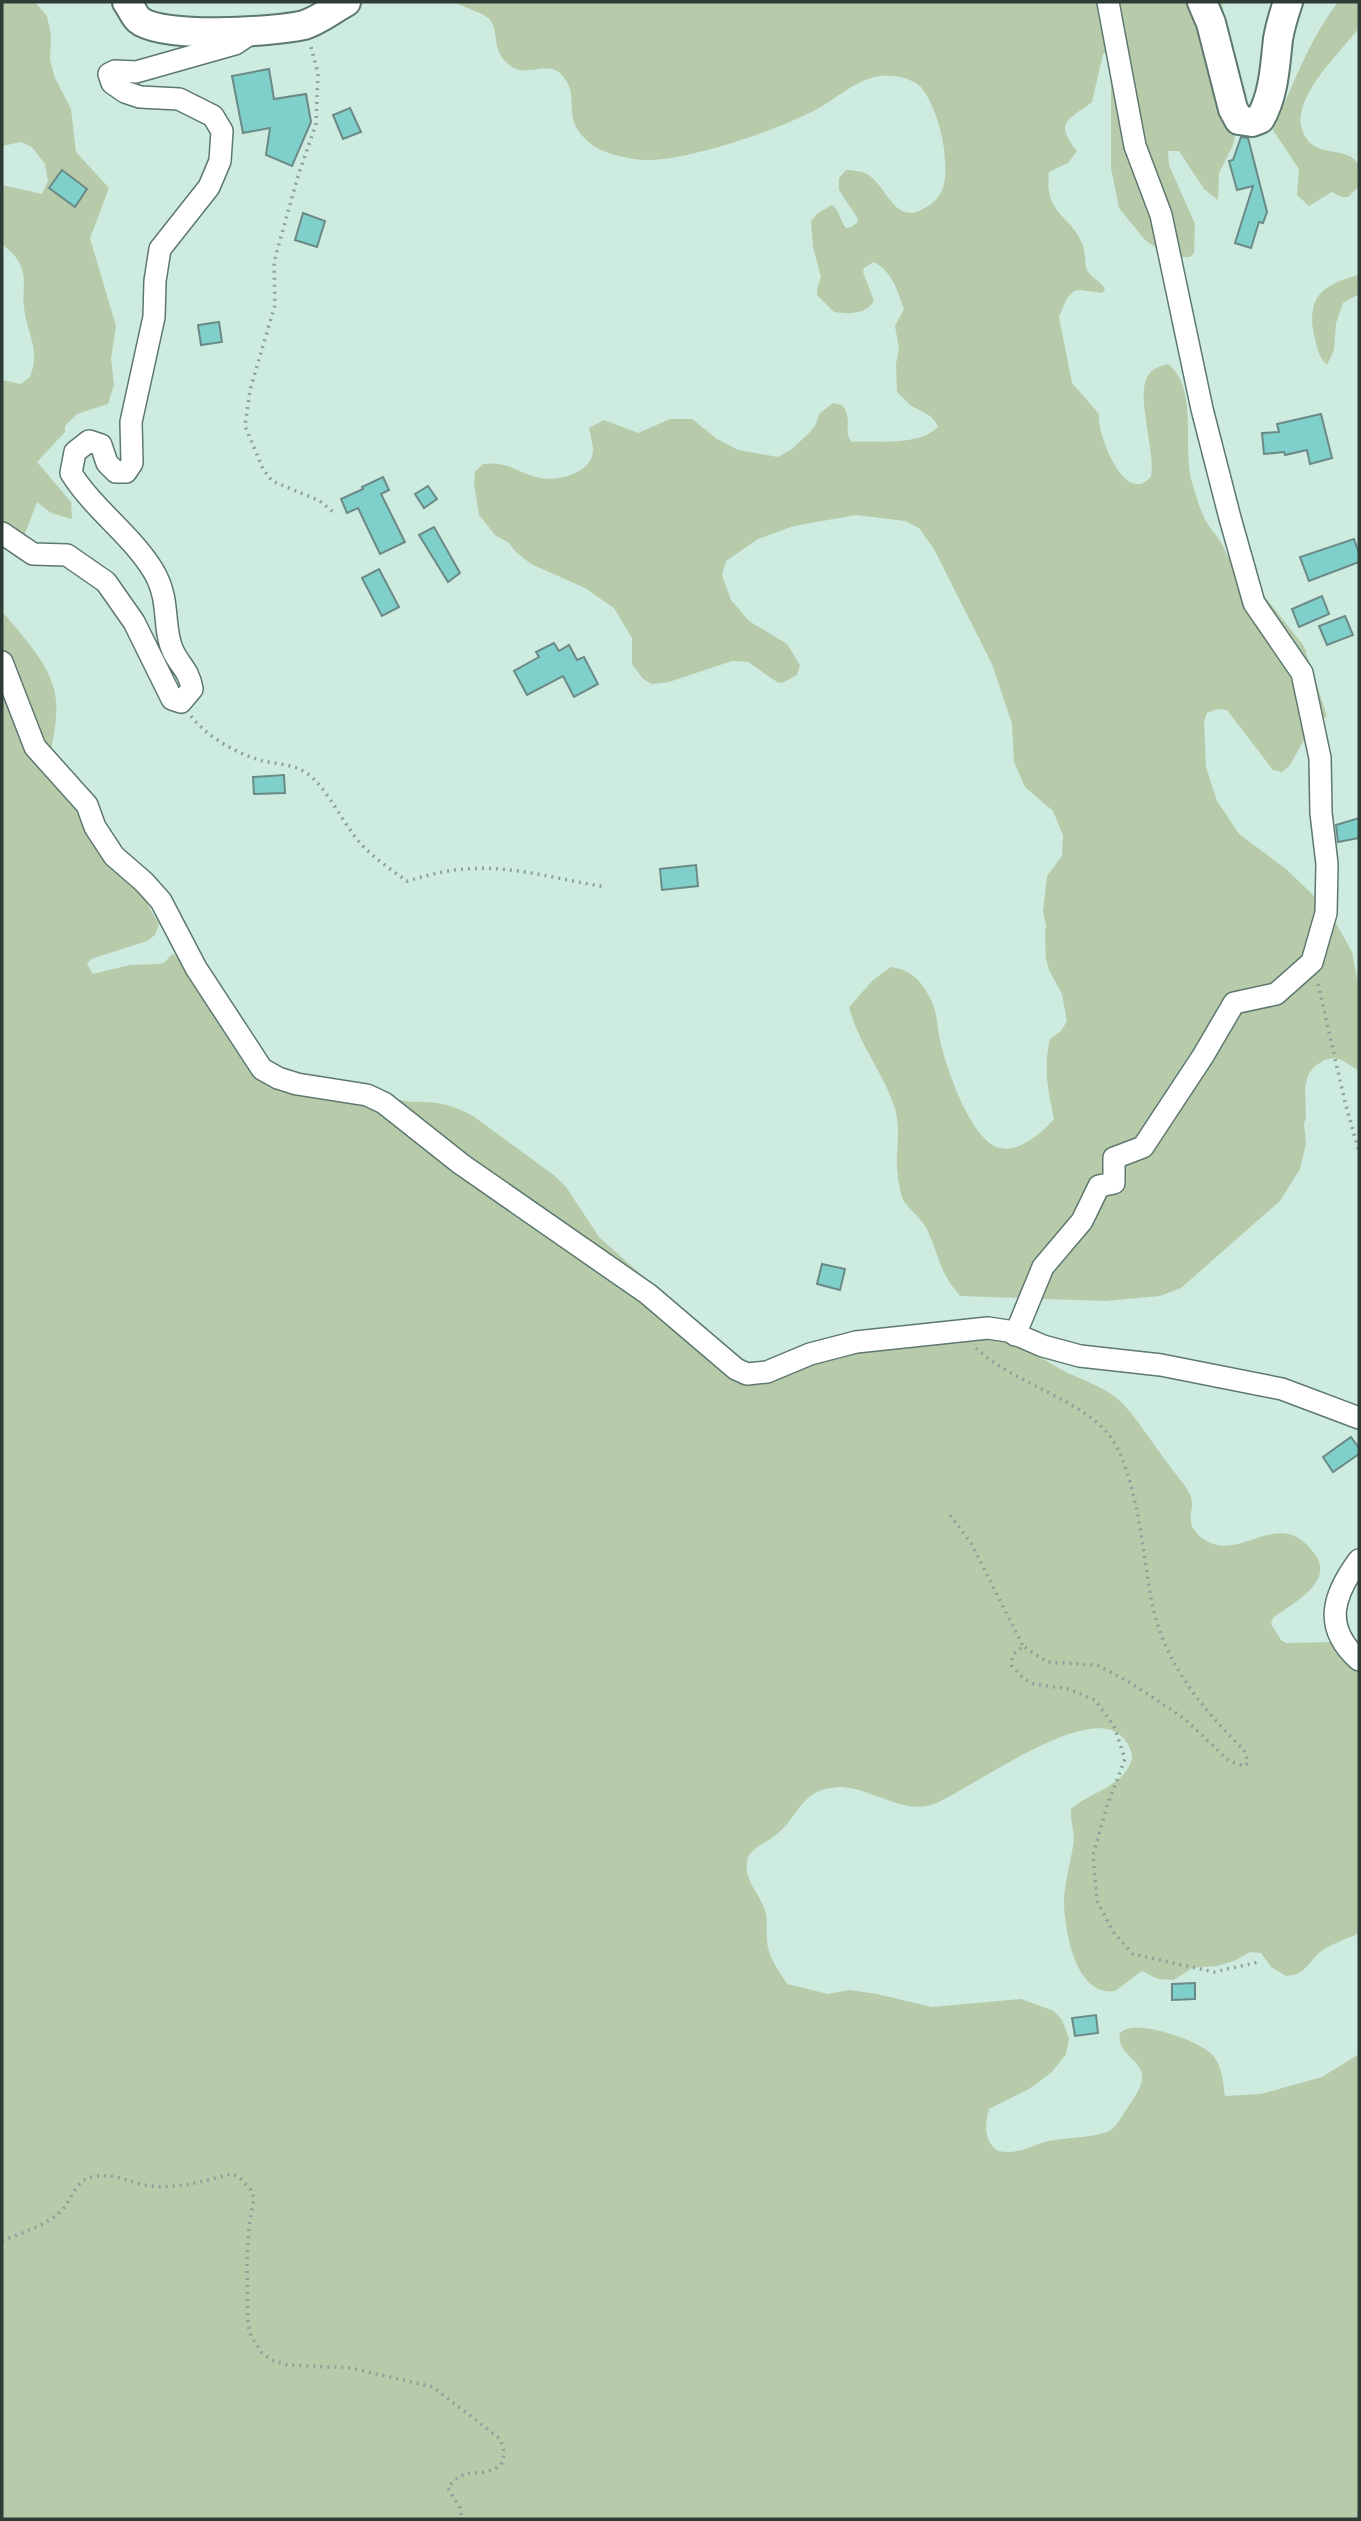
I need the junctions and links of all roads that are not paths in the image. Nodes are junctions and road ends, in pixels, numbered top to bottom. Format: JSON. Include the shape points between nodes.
{"nodes":[{"id":1,"x":127,"y":2,"type":"edge"},
{"id":2,"x":346,"y":2,"type":"edge"},
{"id":3,"x":1108,"y":2,"type":"edge"},
{"id":4,"x":1202,"y":2,"type":"edge"},
{"id":5,"x":1288,"y":2,"type":"edge"},
{"id":6,"x":256,"y":29,"type":"junction"},
{"id":7,"x":2,"y":533,"type":"edge"},
{"id":8,"x":2,"y":663,"type":"edge"},
{"id":9,"x":1015,"y":1335,"type":"junction"},
{"id":10,"x":1359,"y":1418,"type":"edge"},
{"id":11,"x":1359,"y":1560,"type":"edge"},
{"id":12,"x":1359,"y":1660,"type":"edge"}],
"edges":[{"from":1,"to":6,"type":"main road","via":[[138,20],[151,27],[228,32]]},
{"from":2,"to":6,"type":"main road","via":[[305,24]]},
{"from":3,"to":9,"type":"street","via":[[1135,146],[1161,215],[1202,409],[1254,603],[1303,673],[1321,758],[1326,913],[1312,962],[1276,994],[1234,1003],[1143,1147],[1114,1158],[1114,1182],[1099,1186],[1082,1221],[1043,1267]]},
{"from":4,"to":5,"type":"main road","via":[[1233,109],[1239,120],[1252,122],[1265,111]]},
{"from":6,"to":7,"type":"street","via":[[235,44],[136,72],[109,74],[112,83],[125,92],[179,99],[198,107],[214,116],[222,131],[220,161],[209,187],[160,249],[152,328],[131,422],[132,463],[126,472],[116,472],[101,445],[89,441],[75,452],[71,473],[83,492],[142,553],[163,588],[172,650],[190,675],[192,689],[181,702],[172,699],[134,622],[106,582],[67,555],[33,554]]},
{"from":8,"to":9,"type":"street","via":[[35,747],[87,805],[114,856],[161,901],[196,968],[262,1069],[297,1084],[367,1095],[384,1103],[461,1164],[648,1294],[743,1372],[767,1372],[810,1353],[856,1342],[988,1328]]},
{"from":9,"to":10,"type":"street","via":[[1080,1356],[1161,1365],[1282,1389]]},
{"from":11,"to":12,"type":"street","via":[[1340,1591],[1334,1617],[1341,1639]]}]}
